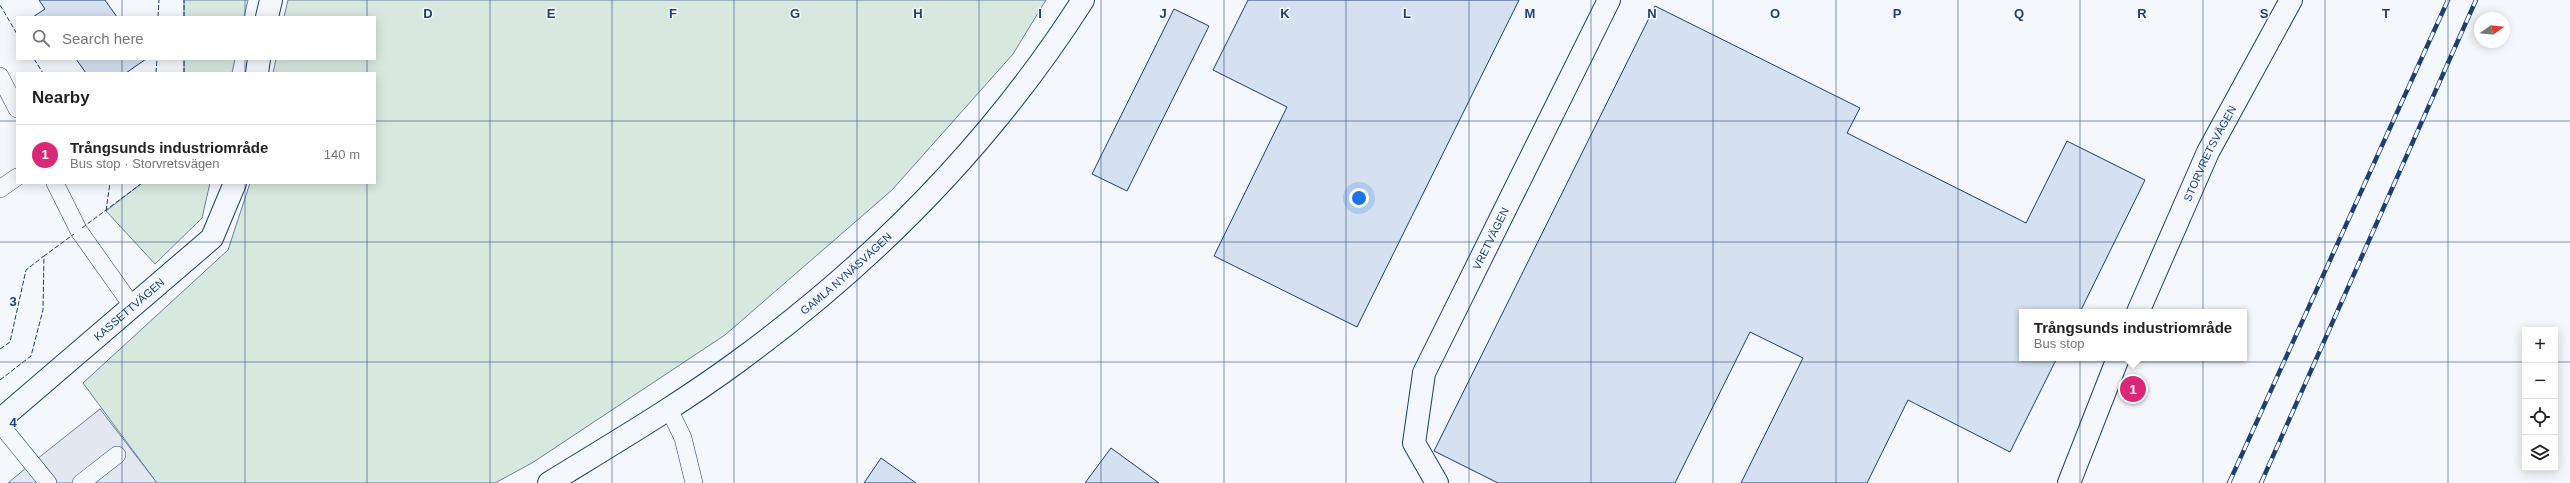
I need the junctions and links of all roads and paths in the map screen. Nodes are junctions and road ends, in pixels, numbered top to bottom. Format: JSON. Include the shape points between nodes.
{"nodes":[{"id":1,"x":270,"y":0,"type":"edge"},
{"id":2,"x":1083,"y":0,"type":"edge"},
{"id":3,"x":1609,"y":0,"type":"edge"},
{"id":4,"x":2291,"y":0,"type":"edge"},
{"id":5,"x":267,"y":16,"type":"edge"},
{"id":6,"x":259,"y":60,"type":"edge"},
{"id":7,"x":257,"y":72,"type":"edge"},
{"id":8,"x":0,"y":76,"type":"edge"},
{"id":9,"x":16,"y":107,"type":"edge"},
{"id":10,"x":16,"y":178,"type":"edge"},
{"id":11,"x":55,"y":184,"type":"edge"},
{"id":12,"x":235,"y":184,"type":"edge"},
{"id":13,"x":0,"y":189,"type":"edge"},
{"id":14,"x":133,"y":307,"type":"junction"},
{"id":15,"x":2139,"y":309,"type":"edge"},
{"id":16,"x":2117,"y":361,"type":"edge"},
{"id":17,"x":669,"y":409,"type":"junction"},
{"id":18,"x":0,"y":420,"type":"edge"},
{"id":19,"x":0,"y":424,"type":"edge"},
{"id":20,"x":117,"y":455,"type":"dead end"},
{"id":21,"x":48,"y":483,"type":"edge"},
{"id":22,"x":81,"y":483,"type":"edge"},
{"id":23,"x":549,"y":483,"type":"edge"},
{"id":24,"x":694,"y":483,"type":"edge"},
{"id":25,"x":1437,"y":483,"type":"edge"},
{"id":26,"x":2068,"y":483,"type":"edge"}],
"edges":[{"from":1,"to":5,"type":"street"},
{"from":2,"to":17,"type":"street","name":"GAMLA NYNÄSVÄGEN","via":[[1060,37],[988,131],[904,223],[830,290],[740,360]]},
{"from":3,"to":25,"type":"street","name":"VRETVÄGEN","via":[[1424,373],[1414,443]]},
{"from":4,"to":15,"type":"street","name":"STORVRETSVÄGEN","via":[[2208,152]]},
{"from":6,"to":7,"type":"street"},
{"from":8,"to":9,"type":"lane"},
{"from":10,"to":13,"type":"lane"},
{"from":11,"to":14,"type":"lane","via":[[78,231]]},
{"from":12,"to":14,"type":"street","name":"KASSETTVÄGEN","via":[[212,238]]},
{"from":14,"to":18,"type":"street","name":"KASSETTVÄGEN"},
{"from":16,"to":26,"type":"street"},
{"from":17,"to":23,"type":"street","name":"GAMLA NYNÄSVÄGEN"},
{"from":17,"to":24,"type":"lane","via":[[683,438]]},
{"from":19,"to":21,"type":"lane"},
{"from":20,"to":22,"type":"lane"}]}
